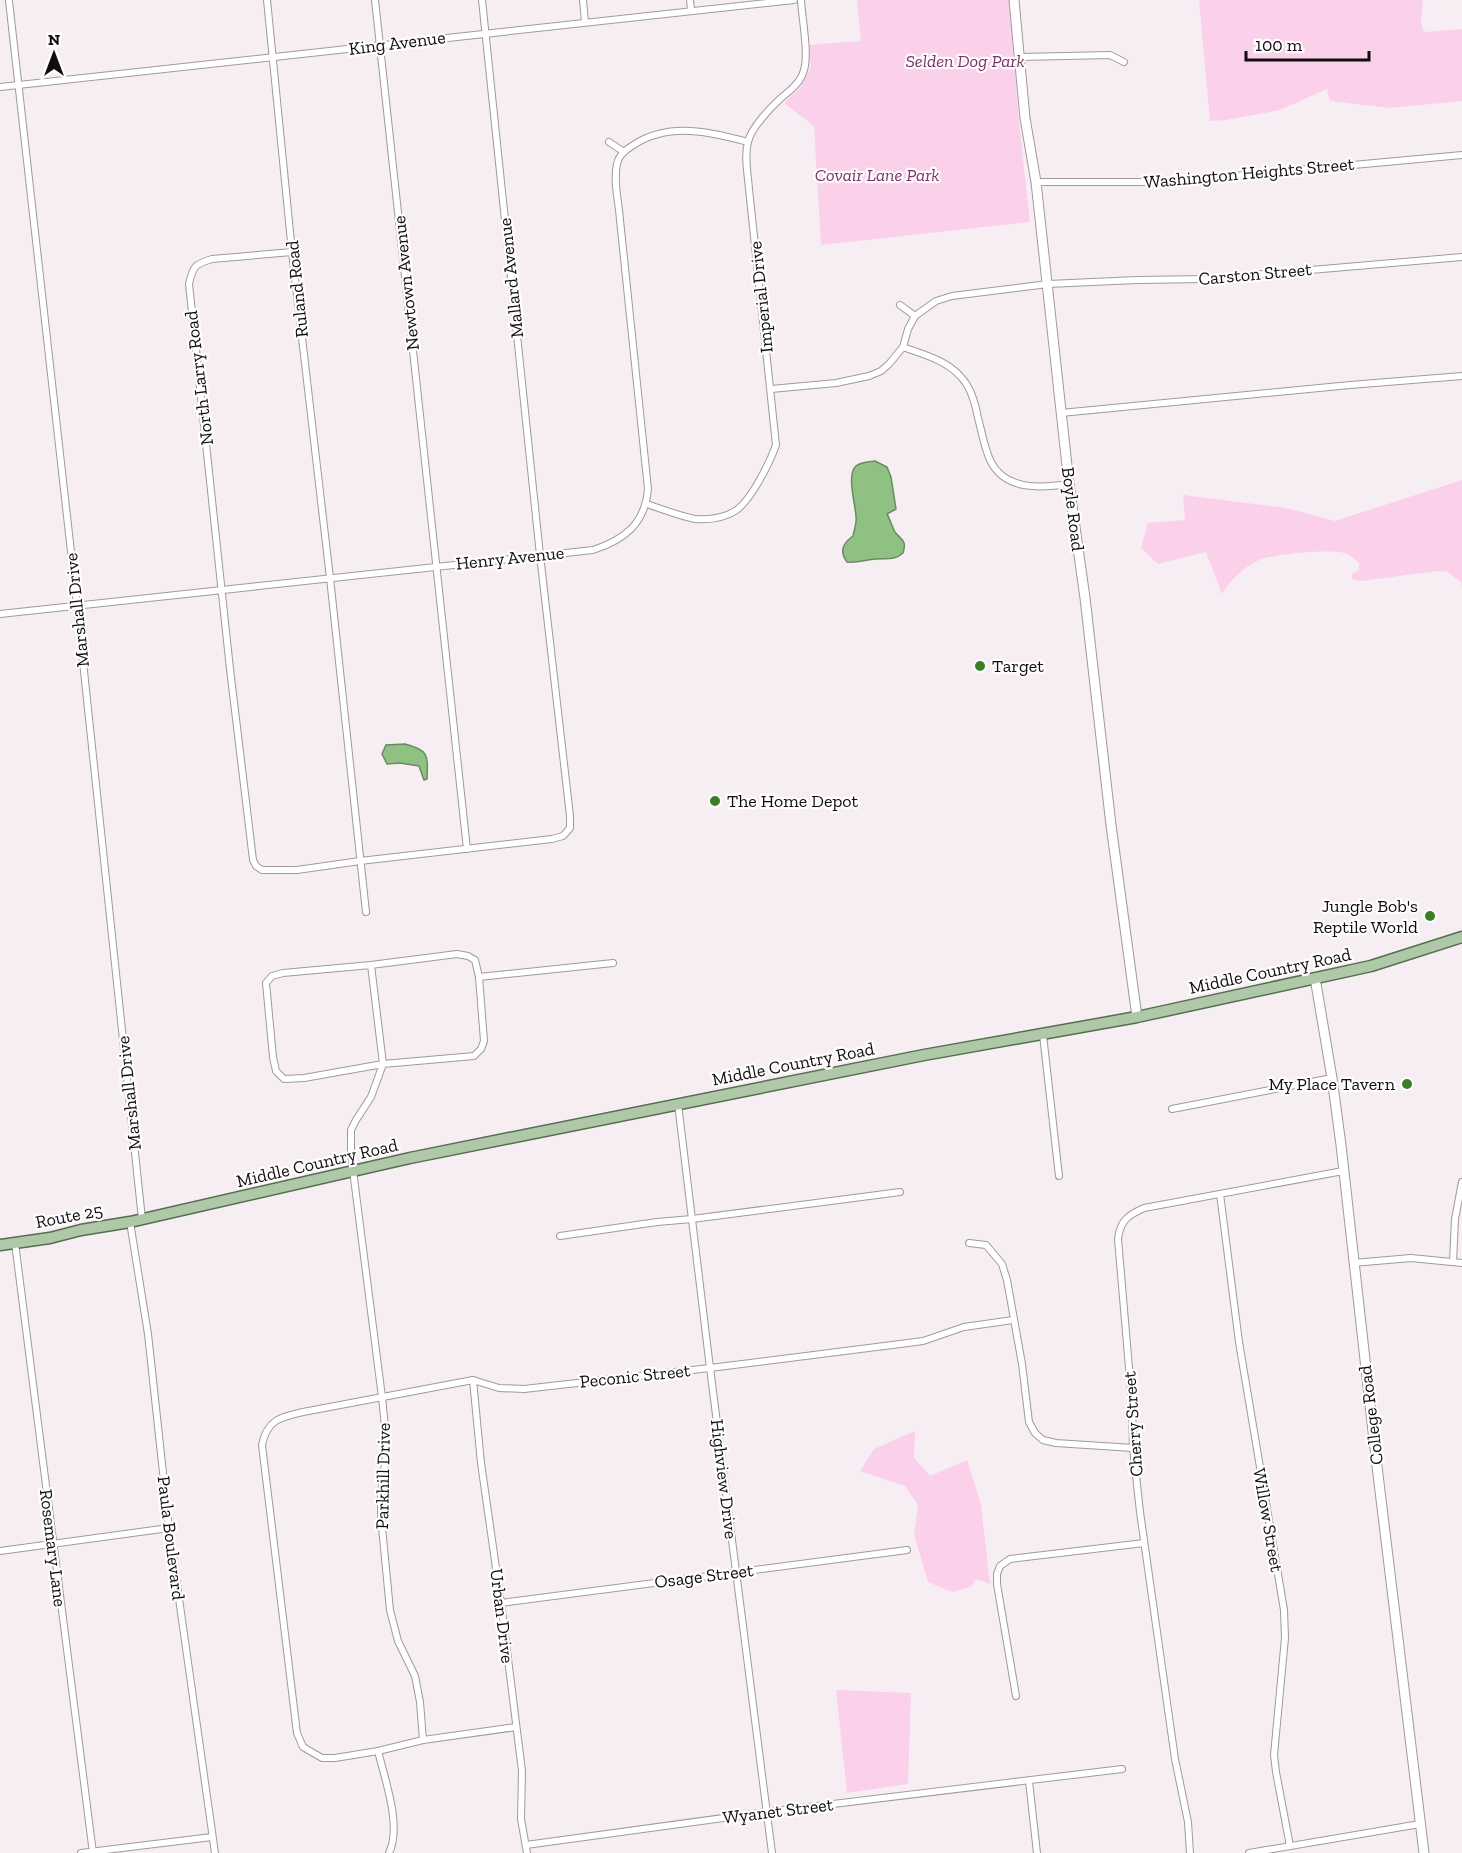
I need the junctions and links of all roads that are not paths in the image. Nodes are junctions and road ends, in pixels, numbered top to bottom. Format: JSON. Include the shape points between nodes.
{"nodes":[{"id":1,"x":267,"y":0,"type":"edge"},
{"id":2,"x":375,"y":0,"type":"edge"},
{"id":3,"x":482,"y":0,"type":"edge"},
{"id":4,"x":583,"y":0,"type":"edge"},
{"id":5,"x":690,"y":0,"type":"edge"},
{"id":6,"x":794,"y":0,"type":"edge"},
{"id":7,"x":801,"y":0,"type":"edge"},
{"id":8,"x":1014,"y":0,"type":"edge"},
{"id":9,"x":9,"y":1,"type":"edge"},
{"id":10,"x":692,"y":10,"type":"junction"},
{"id":11,"x":585,"y":22,"type":"junction"},
{"id":12,"x":485,"y":33,"type":"junction"},
{"id":13,"x":380,"y":46,"type":"junction"},
{"id":14,"x":273,"y":56,"type":"junction"},
{"id":15,"x":1020,"y":57,"type":"junction"},
{"id":16,"x":1124,"y":62,"type":"dead end"},
{"id":17,"x":19,"y":85,"type":"junction"},
{"id":18,"x":0,"y":87,"type":"edge"},
{"id":19,"x":609,"y":142,"type":"dead end"},
{"id":20,"x":748,"y":142,"type":"junction"},
{"id":21,"x":624,"y":152,"type":"junction"},
{"id":22,"x":1462,"y":155,"type":"edge"},
{"id":23,"x":1036,"y":182,"type":"junction"},
{"id":24,"x":292,"y":252,"type":"junction"},
{"id":25,"x":1462,"y":257,"type":"edge"},
{"id":26,"x":1048,"y":284,"type":"junction"},
{"id":27,"x":900,"y":305,"type":"dead end"},
{"id":28,"x":915,"y":316,"type":"junction"},
{"id":29,"x":903,"y":347,"type":"junction"},
{"id":30,"x":1462,"y":376,"type":"edge"},
{"id":31,"x":771,"y":389,"type":"junction"},
{"id":32,"x":1061,"y":413,"type":"junction"},
{"id":33,"x":1069,"y":484,"type":"junction"},
{"id":34,"x":646,"y":504,"type":"junction"},
{"id":35,"x":540,"y":555,"type":"junction"},
{"id":36,"x":437,"y":566,"type":"junction"},
{"id":37,"x":330,"y":578,"type":"junction"},
{"id":38,"x":223,"y":590,"type":"junction"},
{"id":39,"x":76,"y":605,"type":"junction"},
{"id":40,"x":0,"y":614,"type":"edge"},
{"id":41,"x":467,"y":849,"type":"junction"},
{"id":42,"x":360,"y":861,"type":"junction"},
{"id":43,"x":366,"y":912,"type":"dead end"},
{"id":44,"x":1462,"y":937,"type":"edge"},
{"id":45,"x":613,"y":963,"type":"dead end"},
{"id":46,"x":371,"y":965,"type":"junction"},
{"id":47,"x":479,"y":976,"type":"junction"},
{"id":48,"x":1315,"y":978,"type":"junction"},
{"id":49,"x":1137,"y":1017,"type":"junction"},
{"id":50,"x":1042,"y":1035,"type":"junction"},
{"id":51,"x":383,"y":1064,"type":"junction"},
{"id":52,"x":1332,"y":1078,"type":"junction"},
{"id":53,"x":678,"y":1104,"type":"junction"},
{"id":54,"x":1172,"y":1109,"type":"dead end"},
{"id":55,"x":1343,"y":1171,"type":"junction"},
{"id":56,"x":353,"y":1172,"type":"junction"},
{"id":57,"x":1059,"y":1176,"type":"dead end"},
{"id":58,"x":1462,"y":1182,"type":"edge"},
{"id":59,"x":900,"y":1192,"type":"dead end"},
{"id":60,"x":1220,"y":1194,"type":"junction"},
{"id":61,"x":142,"y":1219,"type":"junction"},
{"id":62,"x":692,"y":1219,"type":"junction"},
{"id":63,"x":130,"y":1222,"type":"junction"},
{"id":64,"x":560,"y":1236,"type":"dead end"},
{"id":65,"x":15,"y":1243,"type":"junction"},
{"id":66,"x":969,"y":1243,"type":"dead end"},
{"id":67,"x":0,"y":1245,"type":"edge"},
{"id":68,"x":1454,"y":1262,"type":"junction"},
{"id":69,"x":1353,"y":1263,"type":"junction"},
{"id":70,"x":1462,"y":1263,"type":"edge"},
{"id":71,"x":1013,"y":1320,"type":"junction"},
{"id":72,"x":710,"y":1368,"type":"junction"},
{"id":73,"x":473,"y":1380,"type":"junction"},
{"id":74,"x":382,"y":1398,"type":"junction"},
{"id":75,"x":1133,"y":1448,"type":"junction"},
{"id":76,"x":169,"y":1528,"type":"junction"},
{"id":77,"x":1144,"y":1543,"type":"junction"},
{"id":78,"x":53,"y":1544,"type":"junction"},
{"id":79,"x":0,"y":1551,"type":"edge"},
{"id":80,"x":907,"y":1551,"type":"dead end"},
{"id":81,"x":736,"y":1571,"type":"junction"},
{"id":82,"x":501,"y":1603,"type":"junction"},
{"id":83,"x":1016,"y":1696,"type":"dead end"},
{"id":84,"x":516,"y":1727,"type":"junction"},
{"id":85,"x":423,"y":1740,"type":"junction"},
{"id":86,"x":378,"y":1751,"type":"junction"},
{"id":87,"x":1122,"y":1769,"type":"dead end"},
{"id":88,"x":1029,"y":1781,"type":"junction"},
{"id":89,"x":767,"y":1812,"type":"junction"},
{"id":90,"x":1420,"y":1824,"type":"junction"},
{"id":91,"x":212,"y":1837,"type":"junction"},
{"id":92,"x":526,"y":1845,"type":"junction"},
{"id":93,"x":1290,"y":1846,"type":"junction"},
{"id":94,"x":93,"y":1852,"type":"edge"},
{"id":95,"x":81,"y":1853,"type":"edge"},
{"id":96,"x":215,"y":1853,"type":"edge"},
{"id":97,"x":389,"y":1853,"type":"edge"},
{"id":98,"x":527,"y":1853,"type":"edge"},
{"id":99,"x":772,"y":1853,"type":"edge"},
{"id":100,"x":1037,"y":1853,"type":"edge"},
{"id":101,"x":1190,"y":1853,"type":"edge"},
{"id":102,"x":1249,"y":1853,"type":"edge"},
{"id":103,"x":1424,"y":1853,"type":"edge"}],
"edges":[{"from":1,"to":14,"type":"street","name":"Ruland Road"},
{"from":2,"to":13,"type":"street","name":"Newtown Avenue"},
{"from":3,"to":12,"type":"street","name":"Mallard Avenue"},
{"from":4,"to":11,"type":"street"},
{"from":5,"to":10,"type":"street"},
{"from":6,"to":10,"type":"street","name":"King Avenue"},
{"from":7,"to":20,"type":"street","via":[[806,57],[802,76],[765,115]]},
{"from":8,"to":15,"type":"street","name":"Boyle Road"},
{"from":9,"to":17,"type":"street","name":"Marshall Drive"},
{"from":10,"to":11,"type":"street","name":"King Avenue"},
{"from":11,"to":12,"type":"street","name":"King Avenue"},
{"from":12,"to":13,"type":"street","name":"King Avenue"},
{"from":12,"to":35,"type":"street","name":"Mallard Avenue"},
{"from":13,"to":14,"type":"street","name":"King Avenue"},
{"from":13,"to":36,"type":"street","name":"Newtown Avenue"},
{"from":14,"to":17,"type":"street","name":"King Avenue"},
{"from":14,"to":24,"type":"street","name":"Ruland Road"},
{"from":15,"to":16,"type":"street","via":[[1110,55]]},
{"from":15,"to":23,"type":"street","name":"Boyle Road"},
{"from":17,"to":18,"type":"street","name":"King Avenue"},
{"from":17,"to":39,"type":"street","name":"Marshall Drive"},
{"from":19,"to":21,"type":"street"},
{"from":20,"to":21,"type":"street","via":[[708,131],[663,132],[648,136]]},
{"from":20,"to":31,"type":"street","name":"Imperial Drive","via":[[749,189]]},
{"from":21,"to":34,"type":"street","via":[[617,163],[616,180],[648,489]]},
{"from":22,"to":23,"type":"street","name":"Washington Heights Street","via":[[1168,182]]},
{"from":23,"to":26,"type":"street","name":"Boyle Road"},
{"from":24,"to":37,"type":"street","name":"Ruland Road"},
{"from":24,"to":38,"type":"street","name":"North Larry Road","via":[[200,263],[192,270],[189,284]]},
{"from":25,"to":26,"type":"street","name":"Carston Street","via":[[1206,279]]},
{"from":26,"to":28,"type":"street","name":"Carston Street","via":[[952,296],[936,301]]},
{"from":26,"to":32,"type":"street","name":"Boyle Road"},
{"from":27,"to":28,"type":"street"},
{"from":28,"to":29,"type":"street"},
{"from":29,"to":31,"type":"street","via":[[881,371],[869,376]]},
{"from":29,"to":33,"type":"street","via":[[960,375],[969,387],[988,456],[1001,475],[1035,487]]},
{"from":30,"to":32,"type":"street"},
{"from":31,"to":34,"type":"street","name":"Imperial Drive","via":[[776,445],[770,462],[737,510],[726,516],[695,519]]},
{"from":32,"to":33,"type":"street","name":"Boyle Road"},
{"from":33,"to":49,"type":"street","name":"Boyle Road"},
{"from":34,"to":35,"type":"street","name":"Henry Avenue","via":[[635,525],[611,544]]},
{"from":35,"to":36,"type":"street","name":"Henry Avenue"},
{"from":35,"to":41,"type":"street","name":"Mallard Avenue","via":[[570,828],[563,836],[552,839]]},
{"from":36,"to":37,"type":"street","name":"Henry Avenue"},
{"from":36,"to":41,"type":"street","name":"Newtown Avenue"},
{"from":37,"to":38,"type":"street","name":"Henry Avenue"},
{"from":37,"to":42,"type":"street","name":"Ruland Road"},
{"from":38,"to":39,"type":"street","name":"Henry Avenue"},
{"from":38,"to":42,"type":"street","via":[[250,851],[256,866],[262,870],[297,870]]},
{"from":39,"to":40,"type":"street","name":"Henry Avenue"},
{"from":39,"to":61,"type":"street","name":"Marshall Drive"},
{"from":41,"to":42,"type":"street"},
{"from":42,"to":43,"type":"street","name":"Ruland Road"},
{"from":44,"to":48,"type":"main road","name":"Middle Country Road","via":[[1371,966]]},
{"from":45,"to":47,"type":"street"},
{"from":46,"to":47,"type":"street","via":[[458,954],[475,960]]},
{"from":46,"to":51,"type":"street"},
{"from":46,"to":51,"type":"street","via":[[272,976],[266,983],[273,1057],[276,1071],[284,1079]]},
{"from":47,"to":51,"type":"street","via":[[484,1041],[474,1056]]},
{"from":48,"to":49,"type":"main road","name":"Middle Country Road"},
{"from":48,"to":52,"type":"street","name":"College Road"},
{"from":49,"to":50,"type":"main road","name":"Middle Country Road"},
{"from":50,"to":53,"type":"main road","name":"Middle Country Road"},
{"from":50,"to":57,"type":"street"},
{"from":51,"to":56,"type":"street","name":"Parkhill Drive","via":[[371,1097],[351,1130]]},
{"from":52,"to":54,"type":"street"},
{"from":52,"to":55,"type":"street","name":"College Road"},
{"from":53,"to":56,"type":"main road","name":"Middle Country Road"},
{"from":53,"to":62,"type":"street","name":"Highview Drive"},
{"from":55,"to":60,"type":"street","name":"Cherry Street"},
{"from":55,"to":69,"type":"street","name":"College Road"},
{"from":56,"to":61,"type":"main road","name":"Middle Country Road"},
{"from":56,"to":74,"type":"street","name":"Parkhill Drive"},
{"from":58,"to":68,"type":"street","via":[[1455,1219]]},
{"from":59,"to":62,"type":"street"},
{"from":60,"to":75,"type":"street","name":"Cherry Street","via":[[1144,1208],[1121,1224],[1118,1239]]},
{"from":60,"to":93,"type":"street","name":"Willow Street","via":[[1239,1342],[1284,1610],[1274,1755]]},
{"from":61,"to":63,"type":"main road","name":"Middle Country Road"},
{"from":62,"to":64,"type":"street"},
{"from":62,"to":72,"type":"street","name":"Highview Drive"},
{"from":63,"to":65,"type":"main road","name":"Route 25"},
{"from":63,"to":76,"type":"street","name":"Paula Boulevard","via":[[148,1334]]},
{"from":65,"to":67,"type":"main road"},
{"from":65,"to":78,"type":"street","name":"Rosemary Lane"},
{"from":66,"to":71,"type":"street","via":[[986,1245],[1002,1264]]},
{"from":68,"to":69,"type":"street","via":[[1411,1258]]},
{"from":68,"to":70,"type":"street"},
{"from":69,"to":90,"type":"street","name":"College Road"},
{"from":71,"to":72,"type":"street","name":"Peconic Street","via":[[964,1326],[923,1341]]},
{"from":71,"to":75,"type":"street","via":[[1029,1422],[1035,1433],[1056,1443]]},
{"from":72,"to":73,"type":"street","name":"Peconic Street","via":[[524,1389],[499,1388]]},
{"from":72,"to":81,"type":"street","name":"Highview Drive"},
{"from":73,"to":74,"type":"street","name":"Peconic Street"},
{"from":73,"to":82,"type":"street","name":"Urban Drive"},
{"from":74,"to":85,"type":"street","name":"Parkhill Drive","via":[[387,1447],[381,1517],[390,1610],[398,1641],[415,1676]]},
{"from":74,"to":86,"type":"street","name":"Peconic Street","via":[[283,1417],[272,1423],[262,1445],[297,1733],[303,1747],[322,1758]]},
{"from":75,"to":77,"type":"street","name":"Cherry Street"},
{"from":76,"to":78,"type":"street"},
{"from":76,"to":91,"type":"street","name":"Paula Boulevard"},
{"from":77,"to":83,"type":"street","via":[[1010,1559],[1000,1566],[998,1593]]},
{"from":77,"to":101,"type":"street","name":"Cherry Street"},
{"from":78,"to":79,"type":"street"},
{"from":78,"to":94,"type":"street","name":"Rosemary Lane"},
{"from":80,"to":81,"type":"street","name":"Osage Street"},
{"from":81,"to":82,"type":"street","name":"Osage Street"},
{"from":81,"to":89,"type":"street","name":"Highview Drive"},
{"from":82,"to":84,"type":"street","name":"Urban Drive"},
{"from":84,"to":85,"type":"street"},
{"from":84,"to":92,"type":"street","name":"Urban Drive"},
{"from":85,"to":86,"type":"street"},
{"from":86,"to":97,"type":"street","via":[[395,1827]]},
{"from":87,"to":88,"type":"street","name":"Wyanet Street"},
{"from":88,"to":89,"type":"street","name":"Wyanet Street"},
{"from":88,"to":100,"type":"street"},
{"from":89,"to":92,"type":"street","name":"Wyanet Street"},
{"from":89,"to":99,"type":"street","name":"Highview Drive"},
{"from":90,"to":93,"type":"street"},
{"from":90,"to":103,"type":"street","name":"College Road"},
{"from":91,"to":94,"type":"street"},
{"from":91,"to":96,"type":"street","name":"Paula Boulevard"},
{"from":92,"to":98,"type":"street","name":"Urban Drive"},
{"from":93,"to":102,"type":"street"},
{"from":94,"to":95,"type":"street"}]}
